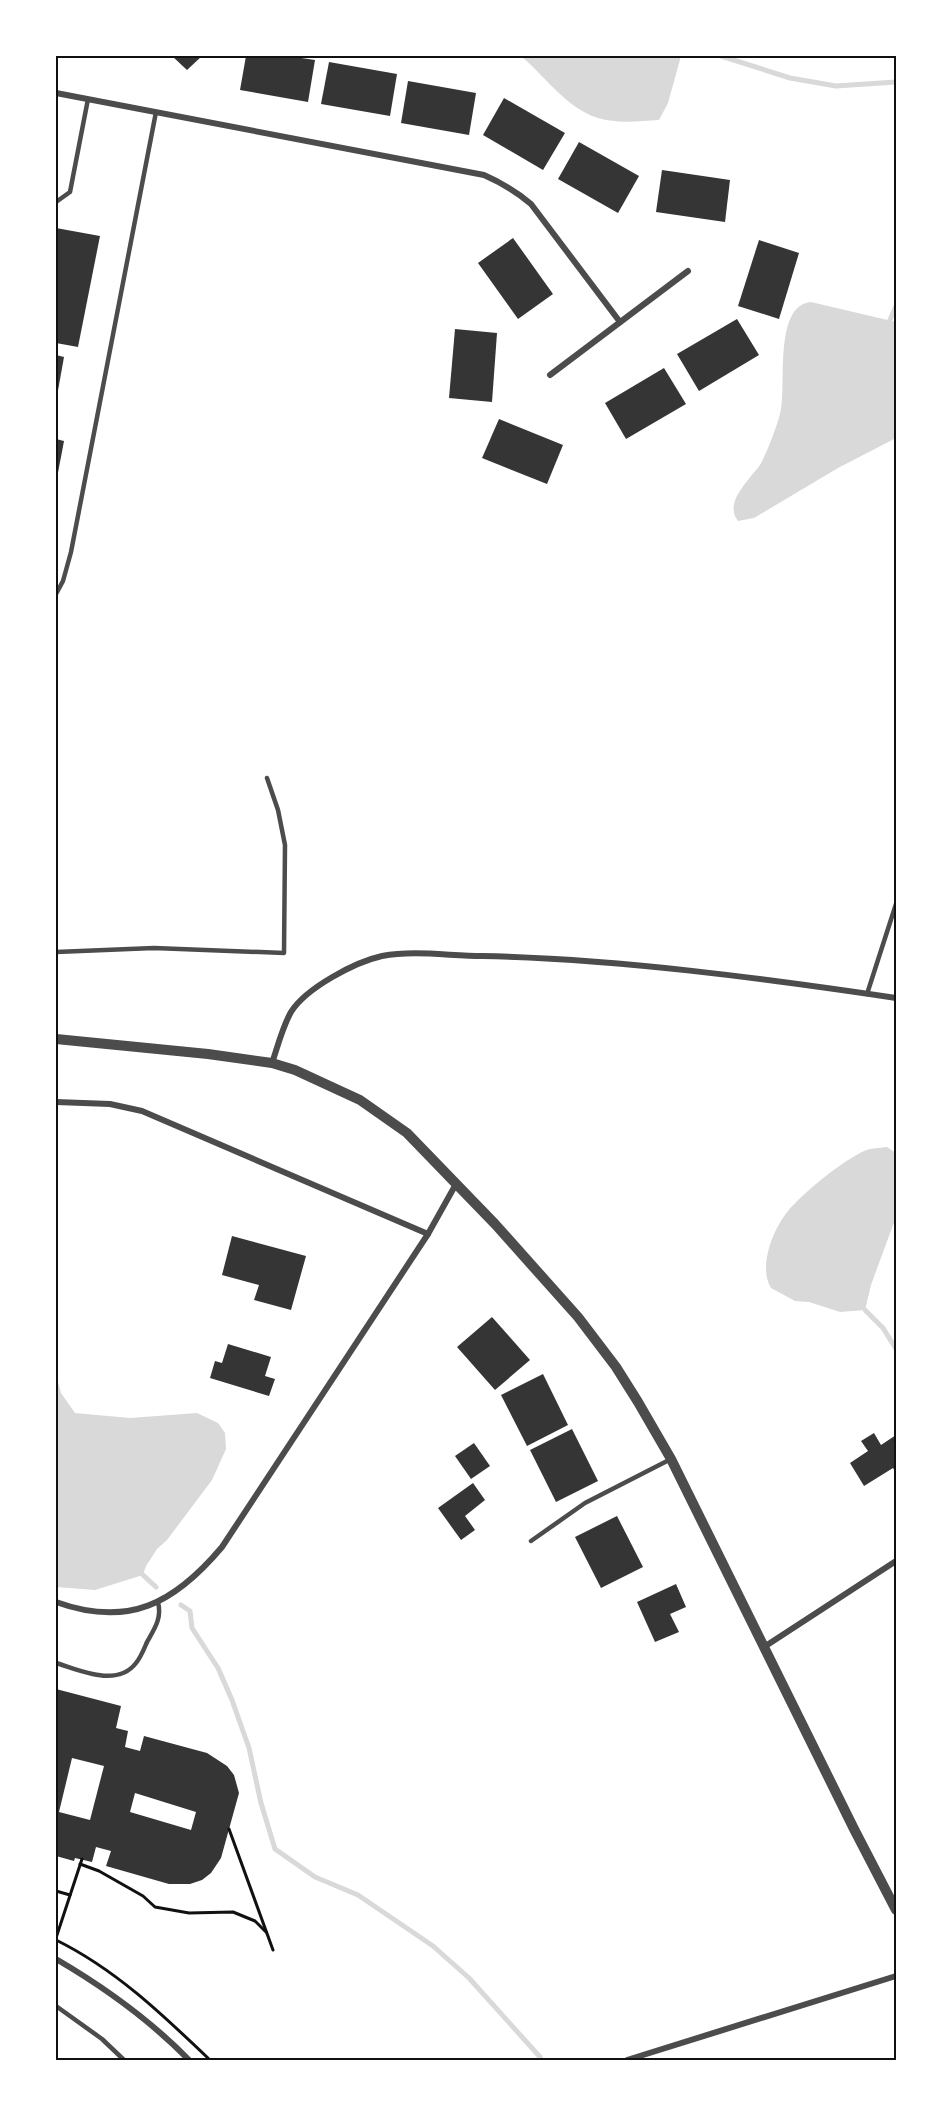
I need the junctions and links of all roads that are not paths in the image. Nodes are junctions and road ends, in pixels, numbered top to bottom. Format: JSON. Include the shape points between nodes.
{"nodes":[{"id":1,"x":56,"y":93,"type":"edge"},
{"id":2,"x":88,"y":99,"type":"junction"},
{"id":3,"x":156,"y":112,"type":"junction"},
{"id":4,"x":56,"y":202,"type":"edge"},
{"id":5,"x":688,"y":272,"type":"dead end"},
{"id":6,"x":620,"y":322,"type":"junction"},
{"id":7,"x":550,"y":375,"type":"dead end"},
{"id":8,"x":56,"y":594,"type":"edge"},
{"id":9,"x":267,"y":778,"type":"dead end"},
{"id":10,"x":897,"y":904,"type":"edge"},
{"id":11,"x":56,"y":952,"type":"edge"},
{"id":12,"x":867,"y":994,"type":"junction"},
{"id":13,"x":897,"y":998,"type":"edge"},
{"id":14,"x":56,"y":1039,"type":"edge"},
{"id":15,"x":272,"y":1063,"type":"junction"},
{"id":16,"x":56,"y":1102,"type":"edge"},
{"id":17,"x":457,"y":1184,"type":"junction"},
{"id":18,"x":428,"y":1234,"type":"junction"},
{"id":19,"x":671,"y":1459,"type":"junction"},
{"id":20,"x":531,"y":1540,"type":"dead end"},
{"id":21,"x":897,"y":1561,"type":"edge"},
{"id":22,"x":56,"y":1602,"type":"edge"},
{"id":23,"x":158,"y":1602,"type":"junction"},
{"id":24,"x":764,"y":1647,"type":"junction"},
{"id":25,"x":56,"y":1663,"type":"edge"},
{"id":26,"x":897,"y":1910,"type":"edge"},
{"id":27,"x":56,"y":1959,"type":"edge"},
{"id":28,"x":897,"y":1976,"type":"edge"},
{"id":29,"x":56,"y":2006,"type":"edge"},
{"id":30,"x":124,"y":2061,"type":"edge"},
{"id":31,"x":189,"y":2061,"type":"edge"},
{"id":32,"x":627,"y":2061,"type":"edge"}],
"edges":[{"from":1,"to":2,"type":"street"},
{"from":2,"to":3,"type":"street"},
{"from":2,"to":4,"type":"lane","via":[[70,192]]},
{"from":3,"to":6,"type":"street","via":[[466,170],[503,183],[531,204]]},
{"from":3,"to":8,"type":"lane","via":[[71,552]]},
{"from":5,"to":6,"type":"street"},
{"from":6,"to":7,"type":"street"},
{"from":9,"to":11,"type":"lane","via":[[285,845],[284,952],[154,948]]},
{"from":10,"to":12,"type":"lane"},
{"from":12,"to":13,"type":"street"},
{"from":12,"to":15,"type":"street","via":[[582,962],[381,956],[337,974],[306,995],[292,1011]]},
{"from":14,"to":15,"type":"street"},
{"from":15,"to":17,"type":"street","via":[[360,1100],[408,1133]]},
{"from":16,"to":18,"type":"street","via":[[110,1104],[142,1111]]},
{"from":17,"to":18,"type":"street"},
{"from":17,"to":19,"type":"street","via":[[578,1317],[616,1367]]},
{"from":18,"to":23,"type":"street","via":[[222,1547],[200,1571]]},
{"from":19,"to":20,"type":"lane","via":[[585,1503]]},
{"from":19,"to":24,"type":"street"},
{"from":21,"to":24,"type":"street"},
{"from":22,"to":23,"type":"street","via":[[105,1614],[138,1610]]},
{"from":23,"to":25,"type":"lane","via":[[157,1625],[130,1668],[102,1676]]},
{"from":24,"to":26,"type":"street"},
{"from":27,"to":31,"type":"street","via":[[139,2014]]},
{"from":28,"to":32,"type":"street"},
{"from":29,"to":30,"type":"lane","via":[[102,2039]]}]}
